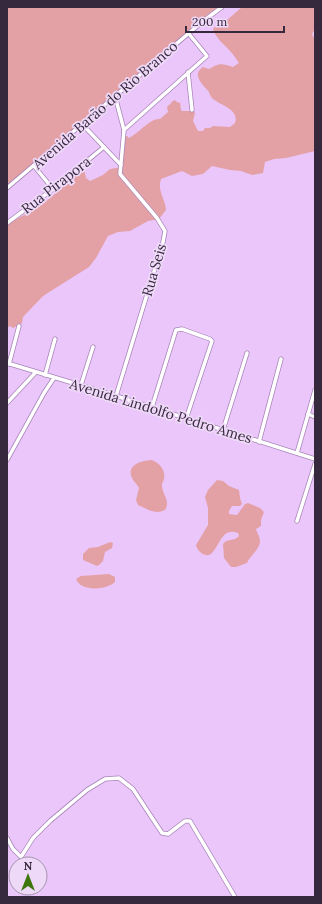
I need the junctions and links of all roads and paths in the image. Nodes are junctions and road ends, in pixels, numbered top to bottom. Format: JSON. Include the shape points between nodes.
{"nodes":[{"id":1,"x":222,"y":7,"type":"edge"},
{"id":2,"x":189,"y":34,"type":"junction"},
{"id":3,"x":188,"y":72,"type":"junction"},
{"id":4,"x":115,"y":96,"type":"junction"},
{"id":5,"x":192,"y":110,"type":"dead end"},
{"id":6,"x":82,"y":124,"type":"junction"},
{"id":7,"x":124,"y":130,"type":"junction"},
{"id":8,"x":104,"y":146,"type":"junction"},
{"id":9,"x":121,"y":165,"type":"junction"},
{"id":10,"x":34,"y":166,"type":"junction"},
{"id":11,"x":7,"y":188,"type":"edge"},
{"id":12,"x":53,"y":189,"type":"junction"},
{"id":13,"x":7,"y":223,"type":"edge"},
{"id":14,"x":19,"y":326,"type":"dead end"},
{"id":15,"x":55,"y":339,"type":"dead end"},
{"id":16,"x":93,"y":347,"type":"dead end"},
{"id":17,"x":247,"y":353,"type":"dead end"},
{"id":18,"x":281,"y":359,"type":"dead end"},
{"id":19,"x":8,"y":364,"type":"edge"},
{"id":20,"x":36,"y":372,"type":"junction"},
{"id":21,"x":45,"y":375,"type":"junction"},
{"id":22,"x":54,"y":378,"type":"junction"},
{"id":23,"x":80,"y":385,"type":"junction"},
{"id":24,"x":315,"y":390,"type":"edge"},
{"id":25,"x":116,"y":396,"type":"junction"},
{"id":26,"x":7,"y":404,"type":"edge"},
{"id":27,"x":152,"y":407,"type":"junction"},
{"id":28,"x":308,"y":414,"type":"junction"},
{"id":29,"x":315,"y":417,"type":"edge"},
{"id":30,"x":186,"y":419,"type":"junction"},
{"id":31,"x":223,"y":430,"type":"junction"},
{"id":32,"x":259,"y":442,"type":"junction"},
{"id":33,"x":297,"y":454,"type":"junction"},
{"id":34,"x":315,"y":459,"type":"edge"},
{"id":35,"x":7,"y":460,"type":"edge"},
{"id":36,"x":315,"y":464,"type":"edge"},
{"id":37,"x":297,"y":521,"type":"dead end"},
{"id":38,"x":7,"y":838,"type":"edge"},
{"id":39,"x":235,"y":897,"type":"edge"}],
"edges":[{"from":1,"to":2,"type":"street","name":"Avenida Barão do Rio Branco"},
{"from":2,"to":3,"type":"street","via":[[207,56]]},
{"from":2,"to":4,"type":"street","name":"Avenida Barão do Rio Branco"},
{"from":3,"to":5,"type":"street"},
{"from":3,"to":7,"type":"street"},
{"from":4,"to":6,"type":"street","name":"Avenida Barão do Rio Branco"},
{"from":4,"to":7,"type":"street","name":"Rua Seis"},
{"from":6,"to":8,"type":"street"},
{"from":6,"to":10,"type":"street","name":"Avenida Barão do Rio Branco"},
{"from":7,"to":9,"type":"street","name":"Rua Seis"},
{"from":8,"to":9,"type":"street"},
{"from":8,"to":12,"type":"street","name":"Rua Pirapora"},
{"from":9,"to":25,"type":"street","name":"Rua Seis","via":[[120,174],[157,218],[164,231],[163,242]]},
{"from":10,"to":11,"type":"street","name":"Avenida Barão do Rio Branco"},
{"from":10,"to":12,"type":"street"},
{"from":12,"to":13,"type":"street","name":"Rua Pirapora"},
{"from":14,"to":19,"type":"street"},
{"from":15,"to":21,"type":"street"},
{"from":16,"to":23,"type":"street"},
{"from":17,"to":31,"type":"street"},
{"from":18,"to":32,"type":"street"},
{"from":19,"to":20,"type":"street","name":"Avenida Lindolfo Pedro Ames"},
{"from":20,"to":21,"type":"street","name":"Avenida Lindolfo Pedro Ames"},
{"from":20,"to":26,"type":"street"},
{"from":21,"to":22,"type":"street","name":"Avenida Lindolfo Pedro Ames"},
{"from":22,"to":23,"type":"street","name":"Avenida Lindolfo Pedro Ames"},
{"from":22,"to":35,"type":"street"},
{"from":23,"to":25,"type":"street","name":"Avenida Lindolfo Pedro Ames"},
{"from":24,"to":28,"type":"street"},
{"from":25,"to":27,"type":"street","name":"Avenida Lindolfo Pedro Ames"},
{"from":27,"to":30,"type":"street","name":"Avenida Lindolfo Pedro Ames"},
{"from":27,"to":30,"type":"street","via":[[176,330],[182,329],[212,341]]},
{"from":28,"to":29,"type":"street"},
{"from":28,"to":33,"type":"street"},
{"from":30,"to":31,"type":"street","name":"Avenida Lindolfo Pedro Ames"},
{"from":31,"to":32,"type":"street","name":"Avenida Lindolfo Pedro Ames"},
{"from":32,"to":33,"type":"street","name":"Avenida Lindolfo Pedro Ames"},
{"from":33,"to":34,"type":"street","name":"Avenida Lindolfo Pedro Ames"},
{"from":36,"to":37,"type":"street"},
{"from":38,"to":39,"type":"street","via":[[21,857],[33,838],[87,790],[105,779],[119,778],[133,789],[162,833],[168,834],[185,821],[190,821]]}]}
